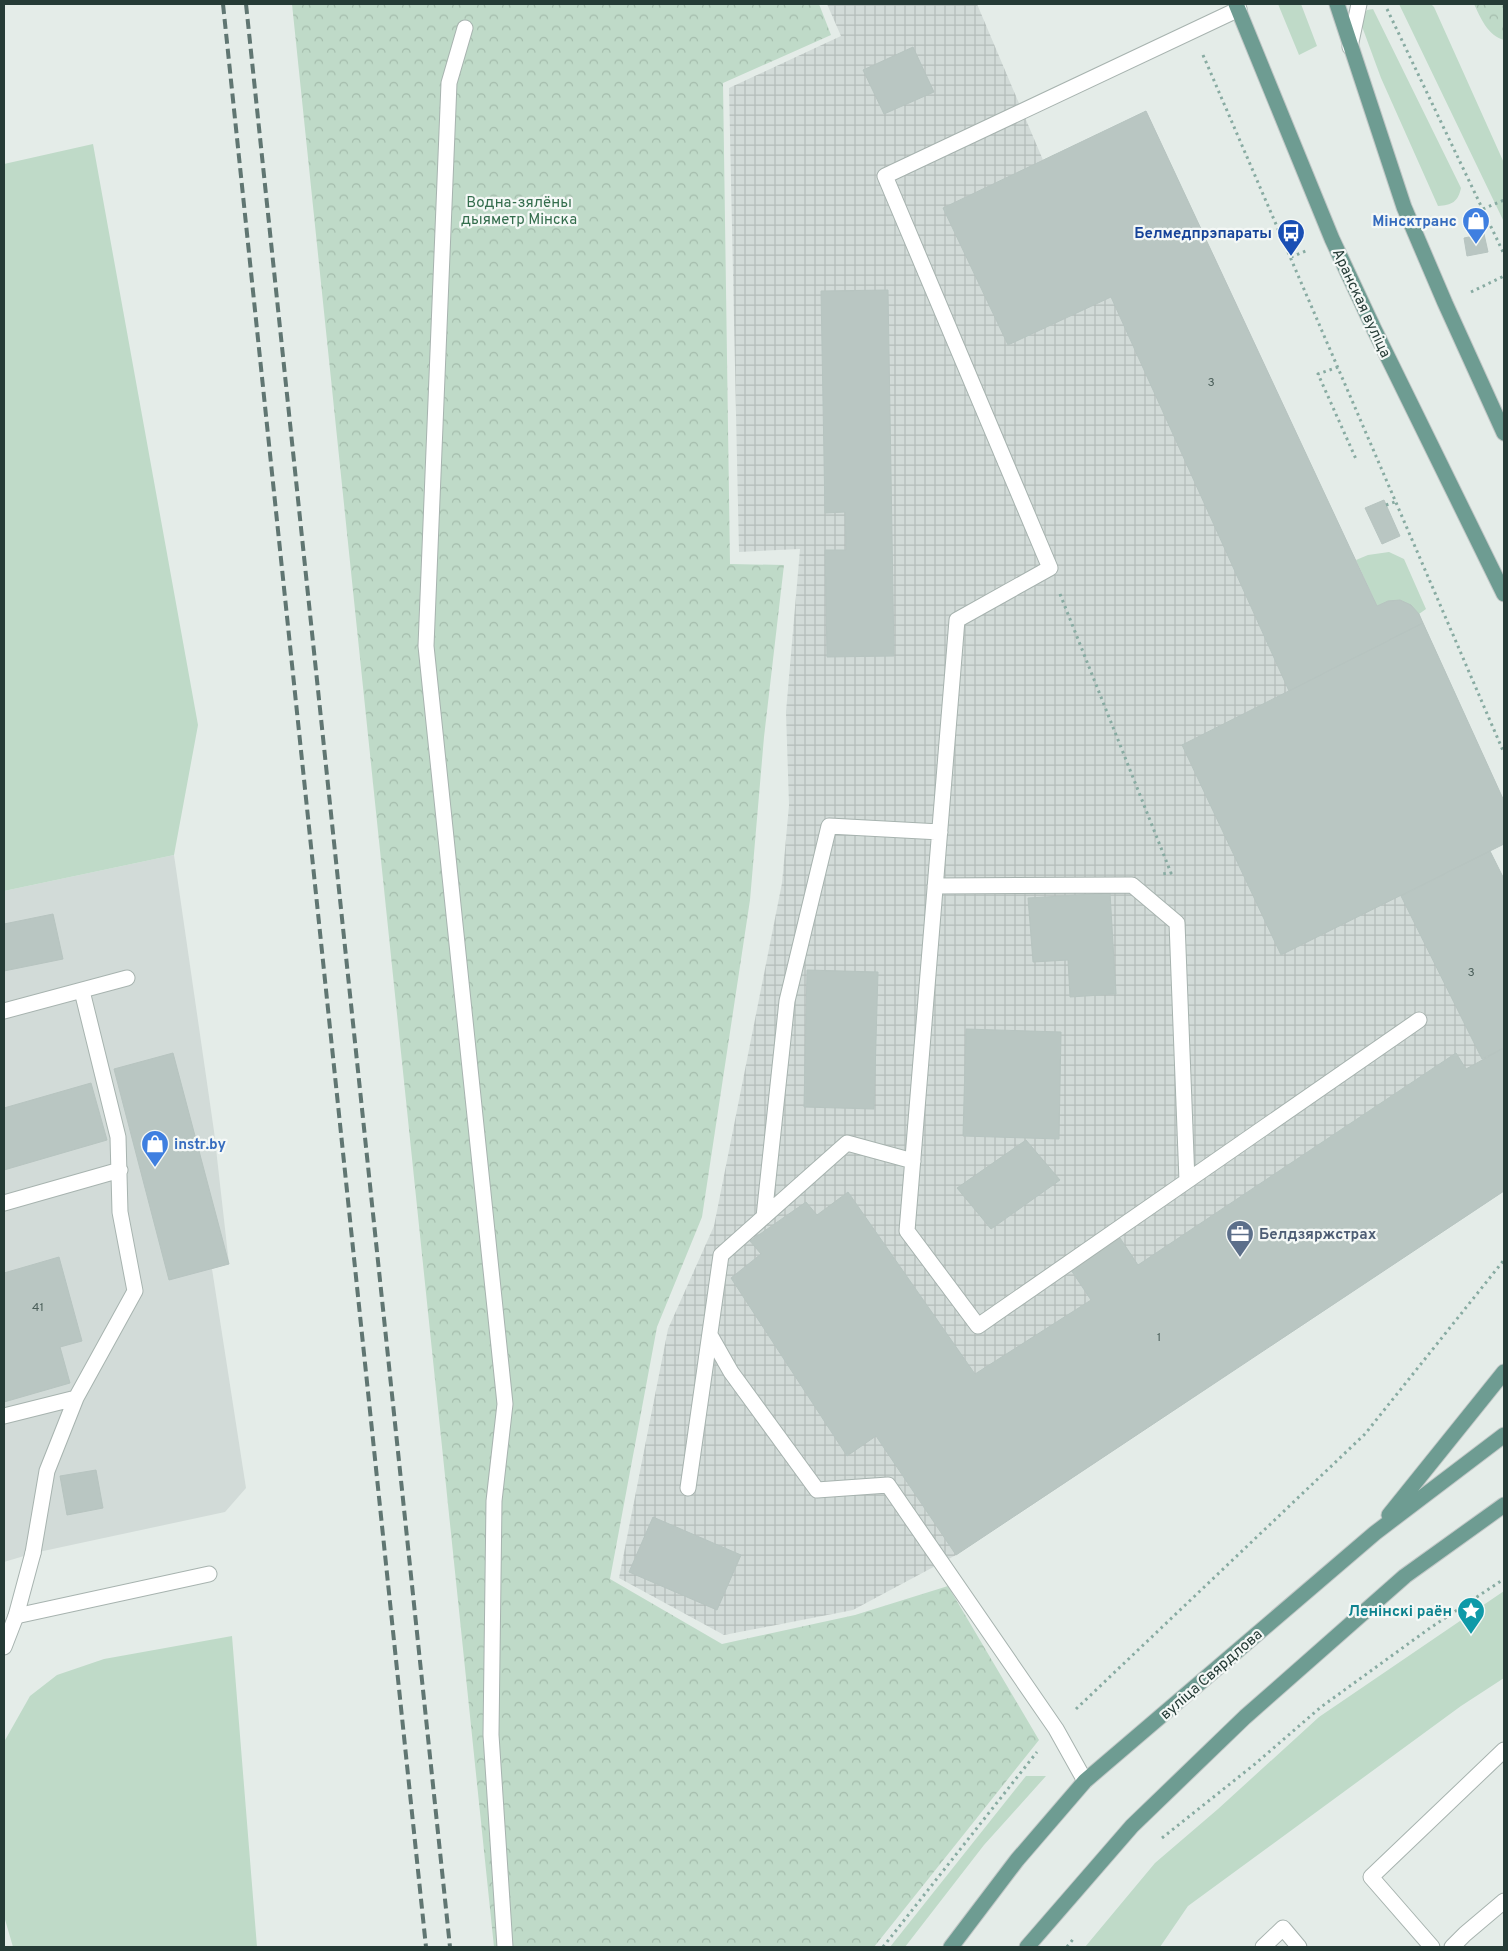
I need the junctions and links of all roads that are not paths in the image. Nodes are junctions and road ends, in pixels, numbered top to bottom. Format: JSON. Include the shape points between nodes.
{"nodes":[{"id":1,"x":1336,"y":4,"type":"edge"},
{"id":2,"x":1359,"y":4,"type":"edge"},
{"id":3,"x":1237,"y":7,"type":"edge"},
{"id":4,"x":465,"y":28,"type":"dead end"},
{"id":5,"x":1350,"y":47,"type":"junction"},
{"id":6,"x":1504,"y":433,"type":"edge"},
{"id":7,"x":1504,"y":594,"type":"edge"},
{"id":8,"x":940,"y":832,"type":"junction"},
{"id":9,"x":935,"y":886,"type":"junction"},
{"id":10,"x":127,"y":978,"type":"dead end"},
{"id":11,"x":82,"y":991,"type":"junction"},
{"id":12,"x":4,"y":1011,"type":"edge"},
{"id":13,"x":1419,"y":1020,"type":"dead end"},
{"id":14,"x":913,"y":1161,"type":"junction"},
{"id":15,"x":120,"y":1170,"type":"junction"},
{"id":16,"x":1187,"y":1181,"type":"junction"},
{"id":17,"x":4,"y":1203,"type":"edge"},
{"id":18,"x":764,"y":1217,"type":"junction"},
{"id":19,"x":710,"y":1335,"type":"junction"},
{"id":20,"x":1504,"y":1372,"type":"edge"},
{"id":21,"x":76,"y":1398,"type":"junction"},
{"id":22,"x":4,"y":1416,"type":"edge"},
{"id":23,"x":1504,"y":1435,"type":"edge"},
{"id":24,"x":688,"y":1488,"type":"dead end"},
{"id":25,"x":1504,"y":1505,"type":"edge"},
{"id":26,"x":1375,"y":1533,"type":"junction"},
{"id":27,"x":209,"y":1574,"type":"dead end"},
{"id":28,"x":16,"y":1616,"type":"junction"},
{"id":29,"x":4,"y":1647,"type":"edge"},
{"id":30,"x":1504,"y":1750,"type":"edge"},
{"id":31,"x":1086,"y":1781,"type":"junction"},
{"id":32,"x":1504,"y":1901,"type":"edge"},
{"id":33,"x":505,"y":1947,"type":"edge"},
{"id":34,"x":951,"y":1947,"type":"edge"},
{"id":35,"x":1027,"y":1947,"type":"edge"},
{"id":36,"x":1264,"y":1947,"type":"edge"},
{"id":37,"x":1299,"y":1947,"type":"edge"},
{"id":38,"x":1432,"y":1947,"type":"edge"},
{"id":39,"x":1452,"y":1947,"type":"edge"}],
"edges":[{"from":1,"to":5,"type":"main road"},
{"from":2,"to":5,"type":"street"},
{"from":3,"to":7,"type":"main road","name":"Аранская вуліца","via":[[1332,239]]},
{"from":3,"to":8,"type":"street","via":[[1193,31],[885,176],[1050,568],[957,620]]},
{"from":4,"to":33,"type":"street","via":[[449,83],[426,646],[505,1404],[494,1502],[491,1735]]},
{"from":5,"to":6,"type":"main road","via":[[1404,207]]},
{"from":8,"to":9,"type":"street"},
{"from":8,"to":18,"type":"street","via":[[829,826],[787,1001]]},
{"from":9,"to":14,"type":"street"},
{"from":9,"to":16,"type":"street","via":[[1132,885],[1178,923]]},
{"from":10,"to":11,"type":"street"},
{"from":11,"to":12,"type":"street"},
{"from":11,"to":15,"type":"street","via":[[118,1137]]},
{"from":13,"to":16,"type":"street"},
{"from":14,"to":16,"type":"street","via":[[907,1231],[978,1326]]},
{"from":14,"to":18,"type":"street","via":[[847,1143]]},
{"from":15,"to":17,"type":"street"},
{"from":15,"to":21,"type":"street","via":[[120,1212],[135,1292]]},
{"from":18,"to":19,"type":"street","via":[[721,1255]]},
{"from":19,"to":24,"type":"street"},
{"from":19,"to":31,"type":"street","via":[[731,1372],[817,1490],[888,1485],[1056,1729]]},
{"from":20,"to":26,"type":"main road"},
{"from":21,"to":22,"type":"street"},
{"from":21,"to":28,"type":"street","via":[[47,1471],[34,1553]]},
{"from":23,"to":26,"type":"main road","name":"вуліца Свярдлова"},
{"from":25,"to":35,"type":"main road","via":[[1406,1576],[1245,1717],[1132,1826]]},
{"from":26,"to":31,"type":"main road","name":"вуліца Свярдлова"},
{"from":27,"to":28,"type":"street"},
{"from":28,"to":29,"type":"street"},
{"from":30,"to":38,"type":"street","via":[[1371,1877]]},
{"from":31,"to":34,"type":"main road","name":"вуліца Свярдлова","via":[[1017,1860]]},
{"from":32,"to":39,"type":"street"},
{"from":36,"to":37,"type":"street","via":[[1283,1928]]}]}
